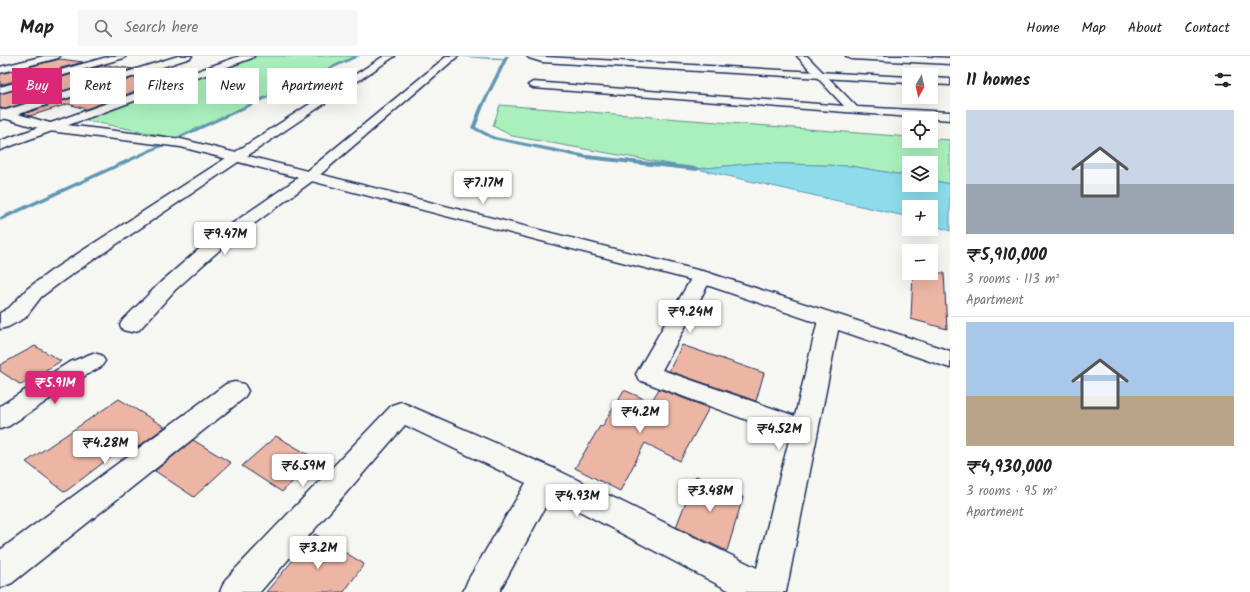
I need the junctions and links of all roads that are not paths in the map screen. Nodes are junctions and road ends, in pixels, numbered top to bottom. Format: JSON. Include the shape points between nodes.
{"nodes":[{"id":1,"x":55,"y":56,"type":"edge"},
{"id":2,"x":120,"y":56,"type":"edge"},
{"id":3,"x":187,"y":56,"type":"edge"},
{"id":4,"x":249,"y":56,"type":"edge"},
{"id":5,"x":390,"y":56,"type":"edge"},
{"id":6,"x":453,"y":56,"type":"edge"},
{"id":7,"x":802,"y":56,"type":"edge"},
{"id":8,"x":851,"y":56,"type":"edge"},
{"id":9,"x":856,"y":56,"type":"edge"},
{"id":10,"x":539,"y":57,"type":"edge"},
{"id":11,"x":901,"y":57,"type":"edge"},
{"id":12,"x":933,"y":58,"type":"edge"},
{"id":13,"x":950,"y":61,"type":"edge"},
{"id":14,"x":0,"y":70,"type":"edge"},
{"id":15,"x":822,"y":75,"type":"junction"},
{"id":16,"x":902,"y":80,"type":"edge"},
{"id":17,"x":938,"y":81,"type":"edge"},
{"id":18,"x":950,"y":82,"type":"edge"},
{"id":19,"x":533,"y":85,"type":"dead end"},
{"id":20,"x":0,"y":90,"type":"edge"},
{"id":21,"x":854,"y":110,"type":"junction"},
{"id":22,"x":2,"y":114,"type":"edge"},
{"id":23,"x":950,"y":116,"type":"edge"},
{"id":24,"x":50,"y":127,"type":"junction"},
{"id":25,"x":0,"y":146,"type":"edge"},
{"id":26,"x":237,"y":157,"type":"junction"},
{"id":27,"x":310,"y":176,"type":"junction"},
{"id":28,"x":702,"y":277,"type":"junction"},
{"id":29,"x":829,"y":320,"type":"junction"},
{"id":30,"x":0,"y":322,"type":"edge"},
{"id":31,"x":132,"y":325,"type":"dead end"},
{"id":32,"x":950,"y":360,"type":"edge"},
{"id":33,"x":93,"y":361,"type":"dead end"},
{"id":34,"x":235,"y":391,"type":"dead end"},
{"id":35,"x":0,"y":419,"type":"edge"},
{"id":36,"x":804,"y":430,"type":"junction"},
{"id":37,"x":545,"y":478,"type":"junction"},
{"id":38,"x":0,"y":571,"type":"edge"},
{"id":39,"x":237,"y":592,"type":"edge"},
{"id":40,"x":480,"y":592,"type":"edge"},
{"id":41,"x":768,"y":592,"type":"edge"}],
"edges":[{"from":1,"to":14,"type":"street"},
{"from":2,"to":20,"type":"street"},
{"from":3,"to":22,"type":"street"},
{"from":4,"to":24,"type":"street"},
{"from":5,"to":26,"type":"street"},
{"from":6,"to":27,"type":"street"},
{"from":7,"to":15,"type":"street"},
{"from":8,"to":9,"type":"street"},
{"from":9,"to":11,"type":"street"},
{"from":10,"to":15,"type":"street"},
{"from":11,"to":12,"type":"street"},
{"from":12,"to":13,"type":"street"},
{"from":15,"to":16,"type":"street"},
{"from":15,"to":21,"type":"street"},
{"from":17,"to":18,"type":"street"},
{"from":19,"to":21,"type":"street"},
{"from":21,"to":23,"type":"street"},
{"from":22,"to":24,"type":"street"},
{"from":24,"to":25,"type":"street"},
{"from":24,"to":26,"type":"street","via":[[181,143]]},
{"from":26,"to":27,"type":"street"},
{"from":26,"to":30,"type":"street","via":[[162,204],[58,275],[34,293],[17,313]]},
{"from":27,"to":28,"type":"street"},
{"from":27,"to":31,"type":"street","via":[[219,241],[168,286]]},
{"from":28,"to":29,"type":"street"},
{"from":28,"to":36,"type":"street","via":[[648,374]]},
{"from":29,"to":32,"type":"street"},
{"from":29,"to":36,"type":"street"},
{"from":33,"to":35,"type":"street"},
{"from":34,"to":38,"type":"street"},
{"from":36,"to":41,"type":"street"},
{"from":37,"to":39,"type":"street","via":[[401,412]]},
{"from":37,"to":40,"type":"street"},
{"from":37,"to":41,"type":"street"}]}
